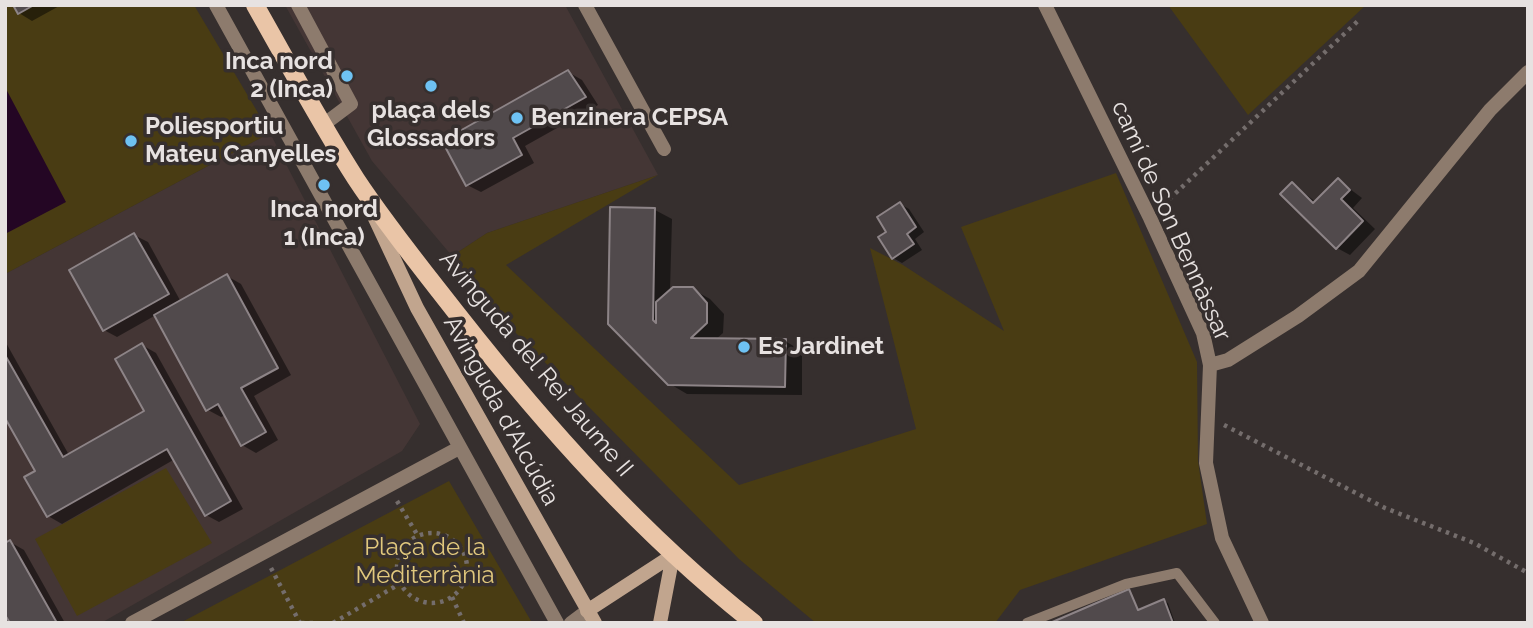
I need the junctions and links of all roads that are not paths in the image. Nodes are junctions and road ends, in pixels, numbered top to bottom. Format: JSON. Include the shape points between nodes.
{"nodes":[{"id":1,"x":216,"y":5,"type":"edge"},
{"id":2,"x":255,"y":5,"type":"edge"},
{"id":3,"x":298,"y":5,"type":"edge"},
{"id":4,"x":585,"y":5,"type":"edge"},
{"id":5,"x":1045,"y":5,"type":"edge"},
{"id":6,"x":1528,"y":72,"type":"edge"},
{"id":7,"x":323,"y":125,"type":"junction"},
{"id":8,"x":664,"y":149,"type":"dead end"},
{"id":9,"x":357,"y":181,"type":"junction"},
{"id":10,"x":1210,"y":365,"type":"junction"},
{"id":11,"x":458,"y":448,"type":"junction"},
{"id":12,"x":673,"y":555,"type":"junction"},
{"id":13,"x":591,"y":617,"type":"edge"},
{"id":14,"x":132,"y":623,"type":"edge"},
{"id":15,"x":557,"y":623,"type":"edge"},
{"id":16,"x":571,"y":623,"type":"edge"},
{"id":17,"x":660,"y":623,"type":"edge"},
{"id":18,"x":754,"y":623,"type":"edge"},
{"id":19,"x":1027,"y":623,"type":"edge"},
{"id":20,"x":1215,"y":623,"type":"edge"},
{"id":21,"x":1262,"y":623,"type":"edge"}],
"edges":[{"from":1,"to":11,"type":"street"},
{"from":2,"to":7,"type":"main road","name":"Avinguda del Rei Jaume II"},
{"from":3,"to":7,"type":"street","via":[[351,104]]},
{"from":4,"to":8,"type":"street"},
{"from":5,"to":10,"type":"street","name":"camí de Son Bennàssar","via":[[1203,333]]},
{"from":6,"to":10,"type":"street","via":[[1490,110],[1359,271],[1298,316],[1228,360]]},
{"from":7,"to":9,"type":"main road","name":"Avinguda del Rei Jaume II"},
{"from":9,"to":12,"type":"main road","name":"Avinguda del Rei Jaume II","via":[[526,399]]},
{"from":9,"to":13,"type":"street","name":"Avinguda d'Alcúdia","via":[[417,308]]},
{"from":10,"to":21,"type":"street","name":"camí de Son Bennàssar","via":[[1206,463],[1222,538]]},
{"from":11,"to":14,"type":"street"},
{"from":11,"to":15,"type":"street"},
{"from":12,"to":13,"type":"street"},
{"from":12,"to":17,"type":"street"},
{"from":12,"to":18,"type":"main road","name":"Avinguda del Rei Jaume II"},
{"from":13,"to":16,"type":"street"},
{"from":19,"to":20,"type":"lane","via":[[1126,584],[1177,573]]}]}
